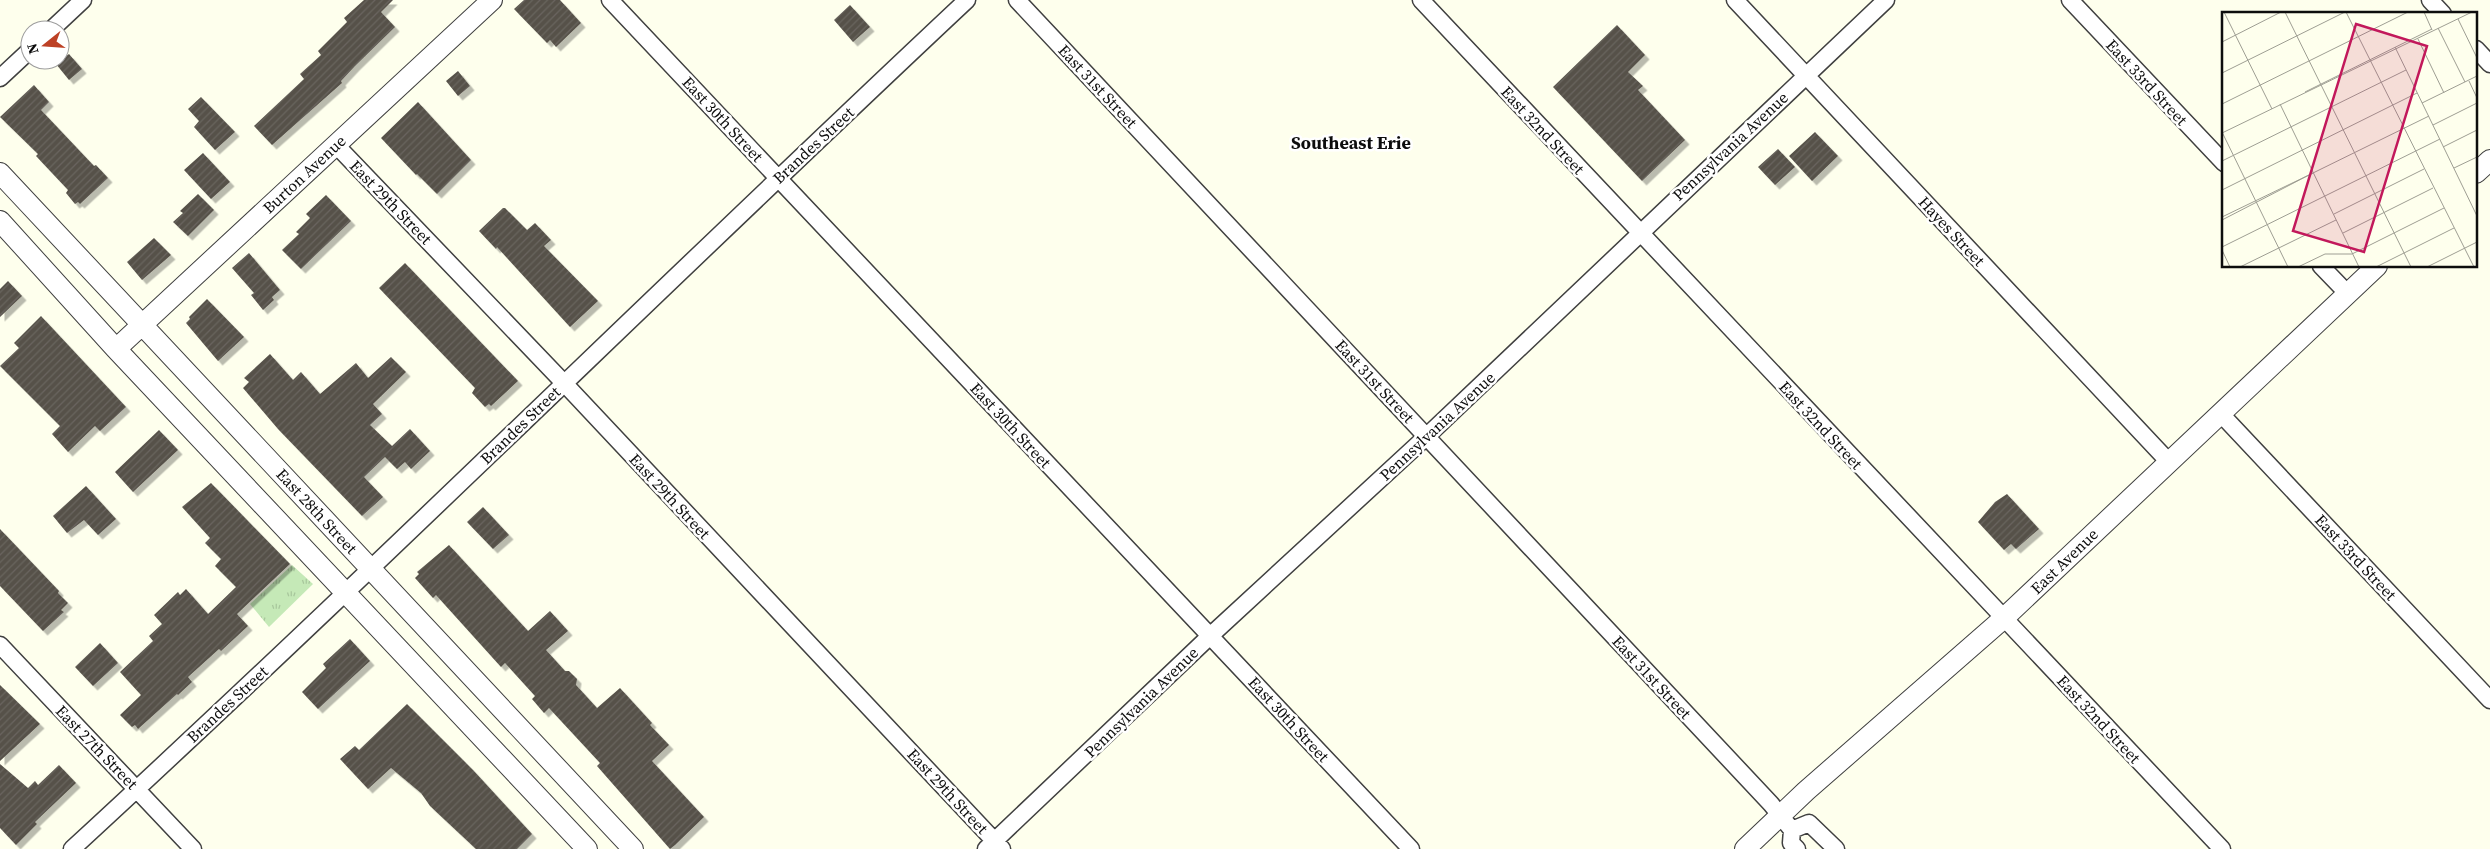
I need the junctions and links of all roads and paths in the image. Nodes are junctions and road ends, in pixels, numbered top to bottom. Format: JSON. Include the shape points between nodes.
{"nodes":[{"id":1,"x":83,"y":0,"type":"edge"},
{"id":2,"x":492,"y":0,"type":"edge"},
{"id":3,"x":610,"y":0,"type":"edge"},
{"id":4,"x":968,"y":0,"type":"edge"},
{"id":5,"x":1017,"y":0,"type":"edge"},
{"id":6,"x":1421,"y":0,"type":"edge"},
{"id":7,"x":1735,"y":0,"type":"edge"},
{"id":8,"x":1886,"y":0,"type":"edge"},
{"id":9,"x":2070,"y":0,"type":"edge"},
{"id":10,"x":2430,"y":0,"type":"edge"},
{"id":11,"x":2441,"y":12,"type":"edge"},
{"id":12,"x":62,"y":20,"type":"edge"},
{"id":13,"x":2478,"y":51,"type":"edge"},
{"id":14,"x":20,"y":59,"type":"edge"},
{"id":15,"x":2490,"y":64,"type":"edge"},
{"id":16,"x":1806,"y":75,"type":"junction"},
{"id":17,"x":0,"y":78,"type":"edge"},
{"id":18,"x":336,"y":145,"type":"junction"},
{"id":19,"x":2490,"y":160,"type":"edge"},
{"id":20,"x":2222,"y":161,"type":"edge"},
{"id":21,"x":2478,"y":171,"type":"edge"},
{"id":22,"x":0,"y":173,"type":"edge"},
{"id":23,"x":778,"y":178,"type":"junction"},
{"id":24,"x":0,"y":221,"type":"edge"},
{"id":25,"x":1640,"y":232,"type":"junction"},
{"id":26,"x":2323,"y":268,"type":"edge"},
{"id":27,"x":2375,"y":268,"type":"edge"},
{"id":28,"x":2348,"y":294,"type":"junction"},
{"id":29,"x":142,"y":325,"type":"junction"},
{"id":30,"x":116,"y":349,"type":"junction"},
{"id":31,"x":564,"y":383,"type":"junction"},
{"id":32,"x":2221,"y":414,"type":"junction"},
{"id":33,"x":1427,"y":436,"type":"junction"},
{"id":34,"x":2168,"y":462,"type":"junction"},
{"id":35,"x":371,"y":568,"type":"junction"},
{"id":36,"x":347,"y":592,"type":"junction"},
{"id":37,"x":2004,"y":618,"type":"junction"},
{"id":38,"x":1210,"y":636,"type":"junction"},
{"id":39,"x":0,"y":645,"type":"edge"},
{"id":40,"x":2490,"y":700,"type":"edge"},
{"id":41,"x":137,"y":789,"type":"junction"},
{"id":42,"x":1786,"y":822,"type":"junction"},
{"id":43,"x":994,"y":846,"type":"edge"},
{"id":44,"x":72,"y":849,"type":"edge"},
{"id":45,"x":194,"y":849,"type":"edge"},
{"id":46,"x":588,"y":849,"type":"edge"},
{"id":47,"x":633,"y":849,"type":"edge"},
{"id":48,"x":1412,"y":849,"type":"edge"},
{"id":49,"x":1745,"y":849,"type":"edge"},
{"id":50,"x":1797,"y":849,"type":"edge"},
{"id":51,"x":1836,"y":849,"type":"edge"},
{"id":52,"x":2222,"y":849,"type":"edge"}],
"edges":[{"from":1,"to":12,"type":"street"},
{"from":2,"to":18,"type":"street","name":"Burton Avenue"},
{"from":3,"to":23,"type":"street","name":"East 30th Street"},
{"from":4,"to":23,"type":"street","name":"Brandes Street"},
{"from":5,"to":33,"type":"street","name":"East 31st Street"},
{"from":6,"to":25,"type":"street","name":"East 32nd Street"},
{"from":7,"to":16,"type":"street","name":"Hayes Street"},
{"from":8,"to":16,"type":"street","name":"Pennsylvania Avenue"},
{"from":9,"to":20,"type":"street","name":"East 33rd Street"},
{"from":10,"to":11,"type":"street"},
{"from":13,"to":15,"type":"street"},
{"from":14,"to":17,"type":"street"},
{"from":16,"to":25,"type":"street","name":"Pennsylvania Avenue"},
{"from":16,"to":34,"type":"street","name":"Hayes Street"},
{"from":18,"to":29,"type":"street","name":"Burton Avenue"},
{"from":18,"to":31,"type":"street","name":"East 29th Street"},
{"from":19,"to":21,"type":"street"},
{"from":22,"to":29,"type":"street","name":"East 28th Street"},
{"from":23,"to":31,"type":"street","name":"Brandes Street"},
{"from":23,"to":38,"type":"street","name":"East 30th Street"},
{"from":24,"to":30,"type":"street","name":"East 28th Street"},
{"from":25,"to":33,"type":"street","name":"Pennsylvania Avenue"},
{"from":25,"to":37,"type":"street","name":"East 32nd Street"},
{"from":26,"to":28,"type":"street"},
{"from":27,"to":28,"type":"street","name":"East Avenue"},
{"from":28,"to":32,"type":"street","name":"East Avenue"},
{"from":29,"to":30,"type":"street","name":"Burton Avenue"},
{"from":29,"to":35,"type":"street","name":"East 28th Street"},
{"from":30,"to":36,"type":"street","name":"East 28th Street"},
{"from":31,"to":35,"type":"street","name":"Brandes Street"},
{"from":31,"to":43,"type":"street","name":"East 29th Street"},
{"from":32,"to":34,"type":"street","name":"East Avenue"},
{"from":32,"to":40,"type":"street","name":"East 33rd Street"},
{"from":33,"to":38,"type":"street","name":"Pennsylvania Avenue"},
{"from":33,"to":42,"type":"street","name":"East 31st Street"},
{"from":34,"to":37,"type":"street","name":"East Avenue"},
{"from":35,"to":36,"type":"street","name":"Brandes Street"},
{"from":35,"to":47,"type":"street","name":"East 28th Street"},
{"from":36,"to":41,"type":"street","name":"Brandes Street"},
{"from":36,"to":46,"type":"street","name":"East 28th Street"},
{"from":37,"to":42,"type":"street","name":"East Avenue"},
{"from":37,"to":52,"type":"street","name":"East 32nd Street"},
{"from":38,"to":43,"type":"street","name":"Pennsylvania Avenue"},
{"from":38,"to":48,"type":"street","name":"East 30th Street"},
{"from":39,"to":41,"type":"street","name":"East 27th Street"},
{"from":41,"to":44,"type":"street","name":"Brandes Street"},
{"from":41,"to":45,"type":"street","name":"East 27th Street"},
{"from":42,"to":49,"type":"street","name":"East Avenue"},
{"from":42,"to":50,"type":"street","name":"East 31st Street","via":[[1791,843]]},
{"from":42,"to":51,"type":"street","via":[[1809,823]]}]}
